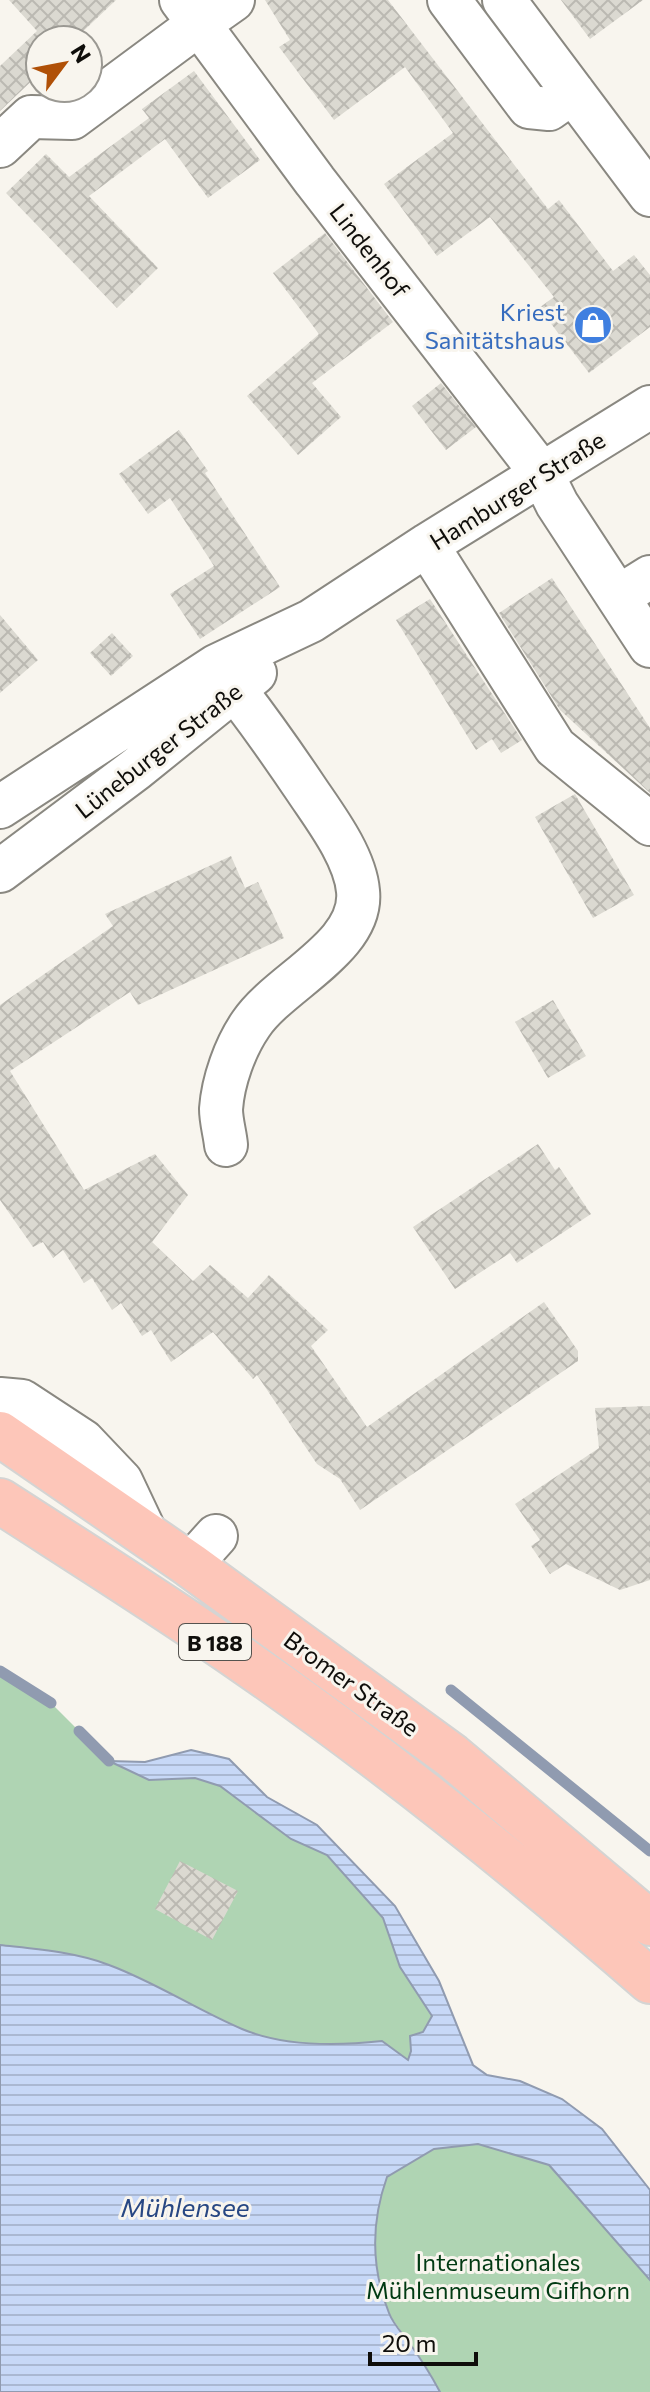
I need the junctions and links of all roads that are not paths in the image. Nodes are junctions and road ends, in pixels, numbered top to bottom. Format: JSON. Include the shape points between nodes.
{"nodes":[{"id":1,"x":233,"y":0,"type":"edge"},
{"id":2,"x":449,"y":0,"type":"edge"},
{"id":3,"x":504,"y":0,"type":"edge"},
{"id":4,"x":190,"y":12,"type":"edge"},
{"id":5,"x":573,"y":92,"type":"junction"},
{"id":6,"x":0,"y":146,"type":"edge"},
{"id":7,"x":650,"y":195,"type":"edge"},
{"id":8,"x":650,"y":407,"type":"edge"},
{"id":9,"x":542,"y":474,"type":"junction"},
{"id":10,"x":427,"y":545,"type":"junction"},
{"id":11,"x":384,"y":573,"type":"joint"},
{"id":12,"x":634,"y":587,"type":"edge"},
{"id":13,"x":650,"y":646,"type":"edge"},
{"id":14,"x":226,"y":678,"type":"junction"},
{"id":15,"x":0,"y":807,"type":"edge"},
{"id":16,"x":650,"y":824,"type":"edge"},
{"id":17,"x":0,"y":871,"type":"edge"},
{"id":18,"x":226,"y":1145,"type":"dead end"},
{"id":19,"x":0,"y":1399,"type":"edge"},
{"id":20,"x":0,"y":1434,"type":"edge"},
{"id":21,"x":0,"y":1501,"type":"edge"},
{"id":22,"x":146,"y":1534,"type":"junction"},
{"id":23,"x":650,"y":1923,"type":"edge"},
{"id":24,"x":650,"y":1981,"type":"edge"}],
"edges":[{"from":1,"to":4,"type":"street"},
{"from":2,"to":5,"type":"street","via":[[529,107],[549,109]]},
{"from":3,"to":5,"type":"street"},
{"from":4,"to":6,"type":"street","via":[[72,118],[31,117]]},
{"from":4,"to":9,"type":"street","name":"Lindenhof","via":[[308,187]]},
{"from":5,"to":7,"type":"street"},
{"from":8,"to":9,"type":"street","name":"Hamburger Straße","via":[[588,426]]},
{"from":9,"to":10,"type":"street","name":"Hamburger Straße"},
{"from":9,"to":12,"type":"street","name":"Lindenhof","via":[[557,504]]},
{"from":10,"to":11,"type":"street","name":"Hamburger Straße"},
{"from":10,"to":16,"type":"street","via":[[555,747]]},
{"from":11,"to":14,"type":"street","name":"Lüneburger Straße"},
{"from":12,"to":13,"type":"street","name":"Lindenhof"},
{"from":14,"to":15,"type":"street","name":"Lüneburger Straße"},
{"from":14,"to":17,"type":"street","name":"Lüneburger Straße"},
{"from":14,"to":18,"type":"street","via":[[334,831],[358,891],[355,915],[342,938],[251,1023],[230,1065],[221,1110]]},
{"from":19,"to":22,"type":"street","via":[[22,1401],[83,1441],[121,1481]]},
{"from":20,"to":22,"type":"main road","name":"Bromer Straße","number":"B 188"},
{"from":21,"to":24,"type":"main road","name":"Bromer Straße","number":"B 188","via":[[195,1627],[325,1720],[557,1901]]},
{"from":22,"to":23,"type":"main road","name":"Bromer Straße","number":"B 188","via":[[203,1550]]}]}
